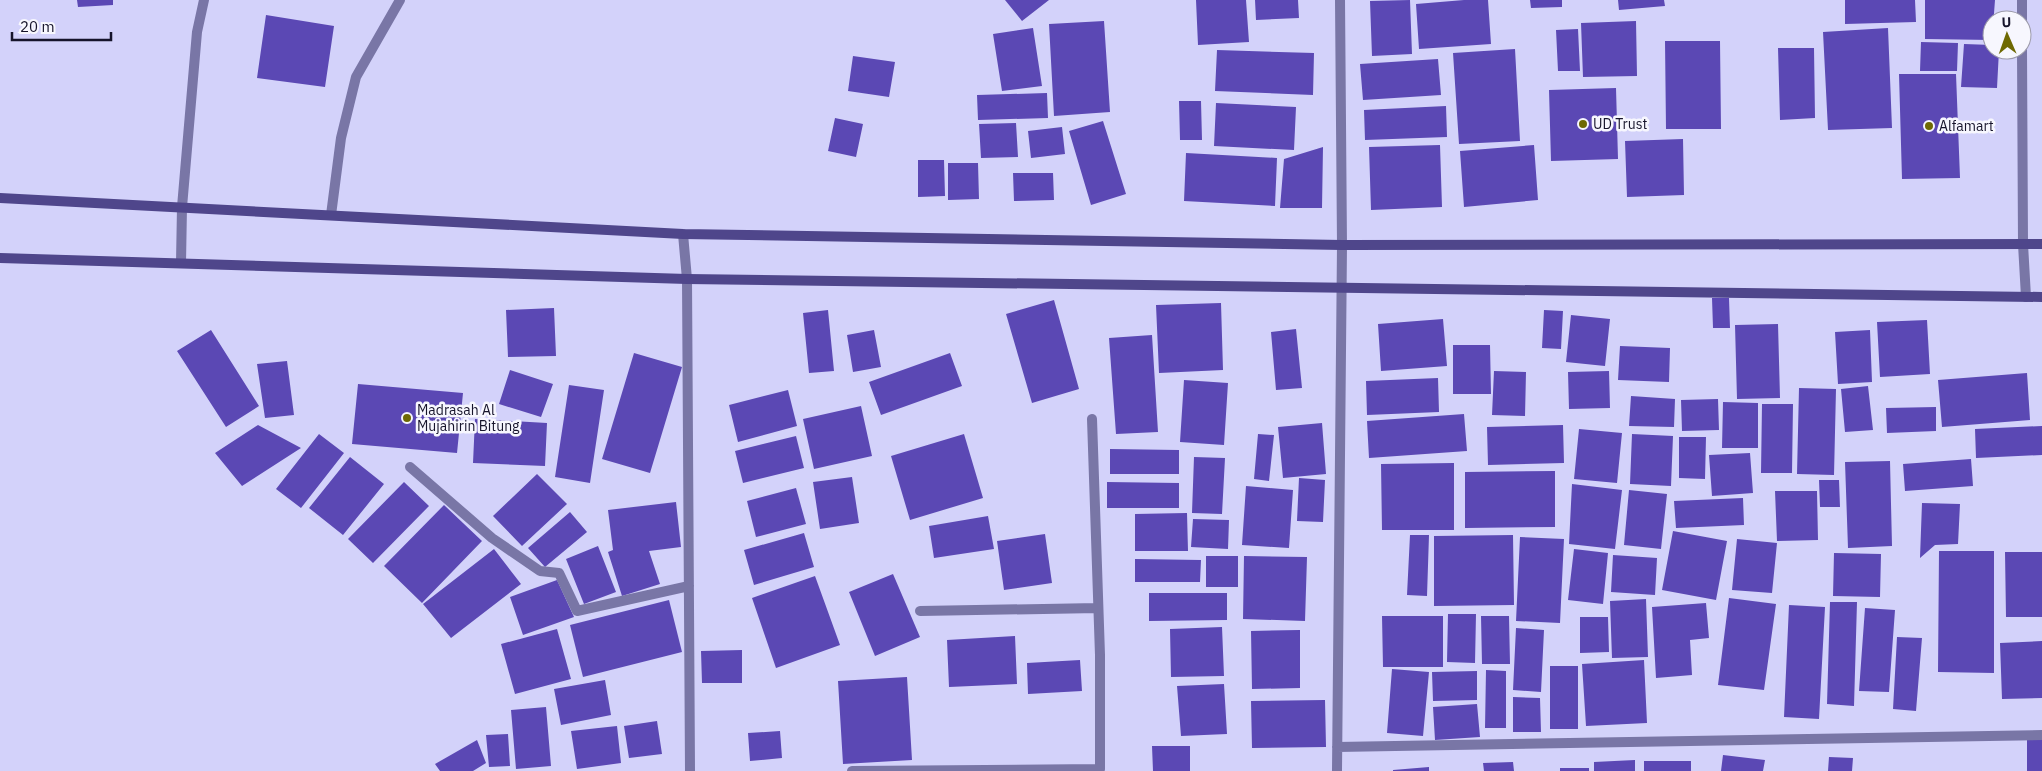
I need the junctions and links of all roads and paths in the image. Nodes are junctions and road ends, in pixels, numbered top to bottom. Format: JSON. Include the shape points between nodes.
{"nodes":[{"id":1,"x":204,"y":0,"type":"edge"},
{"id":2,"x":400,"y":0,"type":"edge"},
{"id":3,"x":1340,"y":0,"type":"edge"},
{"id":4,"x":2022,"y":60,"type":"edge"},
{"id":5,"x":0,"y":198,"type":"edge"},
{"id":6,"x":182,"y":207,"type":"junction"},
{"id":7,"x":331,"y":215,"type":"junction"},
{"id":8,"x":683,"y":234,"type":"junction"},
{"id":9,"x":1342,"y":244,"type":"junction"},
{"id":10,"x":2023,"y":244,"type":"junction"},
{"id":11,"x":2042,"y":244,"type":"edge"},
{"id":12,"x":0,"y":258,"type":"edge"},
{"id":13,"x":181,"y":263,"type":"junction"},
{"id":14,"x":687,"y":279,"type":"junction"},
{"id":15,"x":1341,"y":289,"type":"junction"},
{"id":16,"x":2026,"y":297,"type":"junction"},
{"id":17,"x":2042,"y":297,"type":"edge"},
{"id":18,"x":1092,"y":419,"type":"dead end"},
{"id":19,"x":410,"y":467,"type":"dead end"},
{"id":20,"x":689,"y":586,"type":"junction"},
{"id":21,"x":1098,"y":608,"type":"junction"},
{"id":22,"x":920,"y":611,"type":"dead end"},
{"id":23,"x":2042,"y":735,"type":"edge"},
{"id":24,"x":1337,"y":747,"type":"junction"},
{"id":25,"x":690,"y":771,"type":"edge"},
{"id":26,"x":852,"y":771,"type":"edge"},
{"id":27,"x":1337,"y":771,"type":"edge"}],
"edges":[{"from":1,"to":6,"type":"street","via":[[197,32]]},
{"from":2,"to":7,"type":"street","via":[[356,77],[341,138]]},
{"from":3,"to":9,"type":"street"},
{"from":4,"to":10,"type":"street"},
{"from":5,"to":6,"type":"street"},
{"from":6,"to":7,"type":"street"},
{"from":6,"to":13,"type":"street"},
{"from":7,"to":8,"type":"street"},
{"from":8,"to":9,"type":"street"},
{"from":8,"to":14,"type":"street"},
{"from":9,"to":10,"type":"street"},
{"from":9,"to":15,"type":"street"},
{"from":10,"to":11,"type":"street"},
{"from":10,"to":16,"type":"street"},
{"from":12,"to":13,"type":"street"},
{"from":13,"to":14,"type":"street"},
{"from":14,"to":15,"type":"street"},
{"from":14,"to":20,"type":"street"},
{"from":15,"to":16,"type":"street"},
{"from":15,"to":24,"type":"street"},
{"from":16,"to":17,"type":"street"},
{"from":18,"to":21,"type":"street"},
{"from":19,"to":20,"type":"street","via":[[492,538],[540,571],[559,573],[577,611]]},
{"from":20,"to":25,"type":"street"},
{"from":21,"to":22,"type":"street"},
{"from":21,"to":26,"type":"street","via":[[1100,769]]},
{"from":23,"to":24,"type":"street"},
{"from":24,"to":27,"type":"street"}]}
